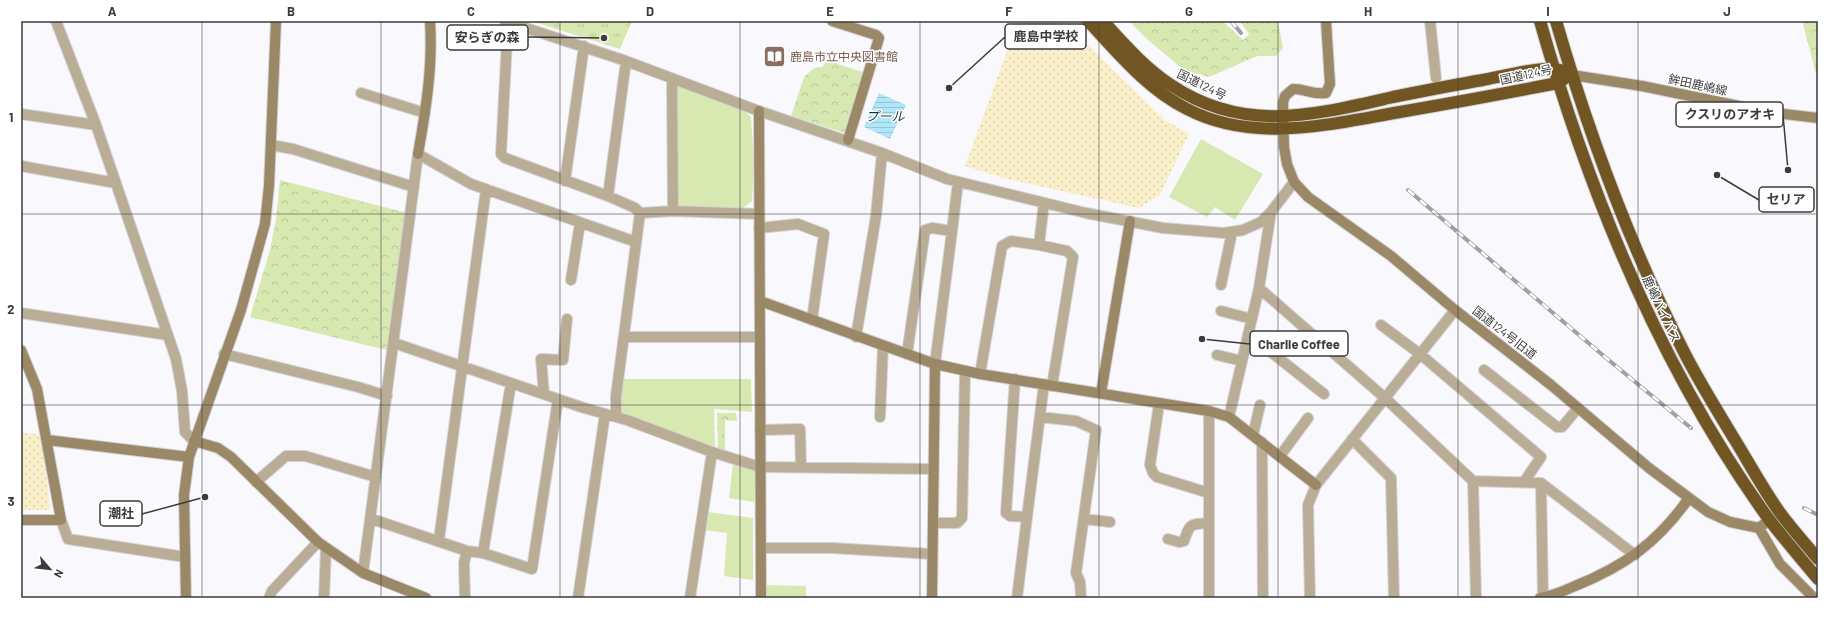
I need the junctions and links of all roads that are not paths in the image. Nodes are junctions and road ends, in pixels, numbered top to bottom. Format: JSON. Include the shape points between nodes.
{"nodes":[{"id":1,"x":56,"y":21,"type":"edge"},
{"id":2,"x":276,"y":21,"type":"edge"},
{"id":3,"x":430,"y":21,"type":"edge"},
{"id":4,"x":506,"y":21,"type":"edge"},
{"id":5,"x":832,"y":21,"type":"edge"},
{"id":6,"x":1088,"y":21,"type":"edge"},
{"id":7,"x":1103,"y":21,"type":"edge"},
{"id":8,"x":1326,"y":21,"type":"edge"},
{"id":9,"x":1430,"y":21,"type":"edge"},
{"id":10,"x":1540,"y":21,"type":"edge"},
{"id":11,"x":1556,"y":21,"type":"edge"},
{"id":12,"x":584,"y":46,"type":"junction"},
{"id":13,"x":626,"y":61,"type":"junction"},
{"id":14,"x":1553,"y":68,"type":"junction"},
{"id":15,"x":1572,"y":75,"type":"junction"},
{"id":16,"x":1436,"y":78,"type":"dead end"},
{"id":17,"x":672,"y":79,"type":"junction"},
{"id":18,"x":1558,"y":83,"type":"junction"},
{"id":19,"x":362,"y":93,"type":"dead end"},
{"id":20,"x":759,"y":111,"type":"junction"},
{"id":21,"x":425,"y":113,"type":"junction"},
{"id":22,"x":21,"y":114,"type":"edge"},
{"id":23,"x":1282,"y":117,"type":"junction"},
{"id":24,"x":1818,"y":118,"type":"edge"},
{"id":25,"x":96,"y":125,"type":"junction"},
{"id":26,"x":1282,"y":130,"type":"junction"},
{"id":27,"x":848,"y":140,"type":"junction"},
{"id":28,"x":271,"y":145,"type":"junction"},
{"id":29,"x":882,"y":153,"type":"junction"},
{"id":30,"x":418,"y":154,"type":"junction"},
{"id":31,"x":21,"y":166,"type":"edge"},
{"id":32,"x":565,"y":181,"type":"junction"},
{"id":33,"x":958,"y":182,"type":"junction"},
{"id":34,"x":1294,"y":182,"type":"junction"},
{"id":35,"x":116,"y":183,"type":"junction"},
{"id":36,"x":414,"y":187,"type":"junction"},
{"id":37,"x":486,"y":189,"type":"junction"},
{"id":38,"x":608,"y":196,"type":"junction"},
{"id":39,"x":1044,"y":203,"type":"junction"},
{"id":40,"x":673,"y":212,"type":"junction"},
{"id":41,"x":1272,"y":212,"type":"junction"},
{"id":42,"x":640,"y":213,"type":"junction"},
{"id":43,"x":759,"y":214,"type":"junction"},
{"id":44,"x":1130,"y":221,"type":"junction"},
{"id":45,"x":580,"y":223,"type":"junction"},
{"id":46,"x":759,"y":228,"type":"junction"},
{"id":47,"x":952,"y":231,"type":"junction"},
{"id":48,"x":1232,"y":232,"type":"junction"},
{"id":49,"x":636,"y":242,"type":"junction"},
{"id":50,"x":1039,"y":245,"type":"junction"},
{"id":51,"x":571,"y":280,"type":"dead end"},
{"id":52,"x":1221,"y":285,"type":"dead end"},
{"id":53,"x":1259,"y":288,"type":"junction"},
{"id":54,"x":760,"y":301,"type":"junction"},
{"id":55,"x":1455,"y":310,"type":"junction"},
{"id":56,"x":1221,"y":311,"type":"dead end"},
{"id":57,"x":21,"y":313,"type":"edge"},
{"id":58,"x":1252,"y":318,"type":"junction"},
{"id":59,"x":567,"y":319,"type":"dead end"},
{"id":60,"x":812,"y":320,"type":"junction"},
{"id":61,"x":1381,"y":325,"type":"dead end"},
{"id":62,"x":1248,"y":334,"type":"junction"},
{"id":63,"x":168,"y":335,"type":"junction"},
{"id":64,"x":625,"y":337,"type":"junction"},
{"id":65,"x":760,"y":337,"type":"junction"},
{"id":66,"x":856,"y":337,"type":"junction"},
{"id":67,"x":394,"y":343,"type":"junction"},
{"id":68,"x":882,"y":346,"type":"junction"},
{"id":69,"x":21,"y":350,"type":"edge"},
{"id":70,"x":224,"y":354,"type":"junction"},
{"id":71,"x":907,"y":354,"type":"junction"},
{"id":72,"x":1420,"y":354,"type":"junction"},
{"id":73,"x":1217,"y":355,"type":"dead end"},
{"id":74,"x":1242,"y":362,"type":"junction"},
{"id":75,"x":934,"y":364,"type":"junction"},
{"id":76,"x":462,"y":366,"type":"junction"},
{"id":77,"x":1484,"y":370,"type":"dead end"},
{"id":78,"x":965,"y":371,"type":"junction"},
{"id":79,"x":980,"y":374,"type":"junction"},
{"id":80,"x":1015,"y":378,"type":"junction"},
{"id":81,"x":511,"y":383,"type":"junction"},
{"id":82,"x":1048,"y":385,"type":"junction"},
{"id":83,"x":1101,"y":393,"type":"junction"},
{"id":84,"x":544,"y":394,"type":"junction"},
{"id":85,"x":1324,"y":394,"type":"dead end"},
{"id":86,"x":386,"y":396,"type":"junction"},
{"id":87,"x":1385,"y":398,"type":"junction"},
{"id":88,"x":558,"y":399,"type":"junction"},
{"id":89,"x":1159,"y":404,"type":"junction"},
{"id":90,"x":1260,"y":405,"type":"dead end"},
{"id":91,"x":1578,"y":408,"type":"junction"},
{"id":92,"x":1209,"y":412,"type":"junction"},
{"id":93,"x":604,"y":414,"type":"junction"},
{"id":94,"x":616,"y":417,"type":"junction"},
{"id":95,"x":880,"y":417,"type":"dead end"},
{"id":96,"x":1040,"y":417,"type":"junction"},
{"id":97,"x":1229,"y":417,"type":"junction"},
{"id":98,"x":1308,"y":418,"type":"dead end"},
{"id":99,"x":760,"y":430,"type":"junction"},
{"id":100,"x":1253,"y":435,"type":"junction"},
{"id":101,"x":1352,"y":439,"type":"junction"},
{"id":102,"x":47,"y":440,"type":"junction"},
{"id":103,"x":194,"y":441,"type":"junction"},
{"id":104,"x":1262,"y":442,"type":"junction"},
{"id":105,"x":712,"y":452,"type":"junction"},
{"id":106,"x":1280,"y":456,"type":"junction"},
{"id":107,"x":189,"y":457,"type":"junction"},
{"id":108,"x":760,"y":467,"type":"junction"},
{"id":109,"x":801,"y":467,"type":"junction"},
{"id":110,"x":933,"y":469,"type":"junction"},
{"id":111,"x":376,"y":477,"type":"junction"},
{"id":112,"x":1473,"y":480,"type":"junction"},
{"id":113,"x":256,"y":482,"type":"junction"},
{"id":114,"x":1524,"y":482,"type":"junction"},
{"id":115,"x":1541,"y":483,"type":"junction"},
{"id":116,"x":1316,"y":485,"type":"junction"},
{"id":117,"x":1209,"y":493,"type":"junction"},
{"id":118,"x":1689,"y":498,"type":"junction"},
{"id":119,"x":1778,"y":510,"type":"junction"},
{"id":120,"x":1027,"y":518,"type":"junction"},
{"id":121,"x":1769,"y":518,"type":"junction"},
{"id":122,"x":372,"y":519,"type":"junction"},
{"id":123,"x":1084,"y":519,"type":"junction"},
{"id":124,"x":21,"y":520,"type":"edge"},
{"id":125,"x":61,"y":520,"type":"junction"},
{"id":126,"x":933,"y":522,"type":"junction"},
{"id":127,"x":1110,"y":522,"type":"dead end"},
{"id":128,"x":1209,"y":523,"type":"junction"},
{"id":129,"x":1759,"y":528,"type":"junction"},
{"id":130,"x":1168,"y":539,"type":"dead end"},
{"id":131,"x":438,"y":540,"type":"junction"},
{"id":132,"x":322,"y":545,"type":"junction"},
{"id":133,"x":761,"y":548,"type":"junction"},
{"id":134,"x":467,"y":551,"type":"junction"},
{"id":135,"x":483,"y":553,"type":"junction"},
{"id":136,"x":932,"y":554,"type":"junction"},
{"id":137,"x":1635,"y":555,"type":"junction"},
{"id":138,"x":185,"y":557,"type":"junction"},
{"id":139,"x":1818,"y":559,"type":"edge"},
{"id":140,"x":363,"y":573,"type":"junction"},
{"id":141,"x":1818,"y":579,"type":"edge"},
{"id":142,"x":186,"y":598,"type":"edge"},
{"id":143,"x":268,"y":598,"type":"edge"},
{"id":144,"x":324,"y":598,"type":"edge"},
{"id":145,"x":426,"y":598,"type":"edge"},
{"id":146,"x":465,"y":598,"type":"edge"},
{"id":147,"x":578,"y":598,"type":"edge"},
{"id":148,"x":690,"y":598,"type":"edge"},
{"id":149,"x":761,"y":598,"type":"edge"},
{"id":150,"x":932,"y":598,"type":"edge"},
{"id":151,"x":1017,"y":598,"type":"edge"},
{"id":152,"x":1081,"y":598,"type":"edge"},
{"id":153,"x":1209,"y":598,"type":"edge"},
{"id":154,"x":1262,"y":598,"type":"edge"},
{"id":155,"x":1310,"y":598,"type":"edge"},
{"id":156,"x":1394,"y":598,"type":"edge"},
{"id":157,"x":1476,"y":598,"type":"edge"},
{"id":158,"x":1542,"y":598,"type":"edge"},
{"id":159,"x":1814,"y":598,"type":"edge"}],
"edges":[{"from":1,"to":25,"type":"street"},
{"from":2,"to":28,"type":"street"},
{"from":3,"to":21,"type":"street","via":[[432,48]]},
{"from":4,"to":12,"type":"street"},
{"from":4,"to":32,"type":"street","via":[[501,154],[505,158]]},
{"from":5,"to":27,"type":"street","via":[[879,38]]},
{"from":6,"to":26,"type":"highway","name":"国道124号","via":[[1148,83],[1187,110],[1232,125]]},
{"from":7,"to":23,"type":"highway","name":"国道124号","via":[[1141,61],[1171,85],[1187,94],[1229,112]]},
{"from":8,"to":23,"type":"street","name":"国道124号旧道","via":[[1330,84],[1326,93],[1314,94],[1306,89],[1293,89],[1288,92],[1283,103]]},
{"from":9,"to":16,"type":"street"},
{"from":10,"to":14,"type":"highway","name":"鹿嶋バイパス"},
{"from":11,"to":15,"type":"highway","name":"鹿嶋バイパス"},
{"from":12,"to":13,"type":"street"},
{"from":12,"to":32,"type":"street"},
{"from":13,"to":17,"type":"street"},
{"from":13,"to":38,"type":"street"},
{"from":14,"to":15,"type":"highway","name":"国道124号"},
{"from":14,"to":18,"type":"highway","name":"鹿嶋バイパス"},
{"from":14,"to":23,"type":"highway","name":"国道124号"},
{"from":15,"to":18,"type":"highway","name":"国道124号"},
{"from":15,"to":24,"type":"street","name":"鉾田鹿嶋線","via":[[1642,86],[1768,112]]},
{"from":15,"to":119,"type":"highway","name":"鹿嶋バイパス","via":[[1623,217],[1654,290],[1700,382]]},
{"from":17,"to":20,"type":"street"},
{"from":17,"to":40,"type":"street"},
{"from":18,"to":26,"type":"highway","name":"国道124号","via":[[1323,126]]},
{"from":18,"to":121,"type":"highway","name":"鹿嶋バイパス","via":[[1591,176],[1644,307],[1688,391]]},
{"from":19,"to":21,"type":"street"},
{"from":20,"to":27,"type":"street"},
{"from":20,"to":43,"type":"street"},
{"from":21,"to":30,"type":"street"},
{"from":22,"to":25,"type":"street"},
{"from":23,"to":26,"type":"street","name":"国道124号旧道"},
{"from":25,"to":35,"type":"street"},
{"from":26,"to":34,"type":"street","name":"国道124号旧道","via":[[1286,159]]},
{"from":27,"to":29,"type":"street"},
{"from":28,"to":36,"type":"street"},
{"from":28,"to":70,"type":"street","via":[[265,224],[241,310]]},
{"from":29,"to":33,"type":"street"},
{"from":29,"to":66,"type":"street","via":[[876,216]]},
{"from":30,"to":36,"type":"street"},
{"from":30,"to":37,"type":"street","via":[[471,184]]},
{"from":31,"to":35,"type":"street"},
{"from":32,"to":38,"type":"street"},
{"from":33,"to":39,"type":"street"},
{"from":33,"to":47,"type":"street"},
{"from":34,"to":41,"type":"street"},
{"from":34,"to":55,"type":"street","name":"国道124号旧道","via":[[1308,197],[1391,256]]},
{"from":35,"to":63,"type":"street"},
{"from":36,"to":67,"type":"street"},
{"from":37,"to":45,"type":"street"},
{"from":37,"to":76,"type":"street"},
{"from":38,"to":42,"type":"street","via":[[635,208]]},
{"from":39,"to":44,"type":"street"},
{"from":39,"to":50,"type":"street"},
{"from":40,"to":42,"type":"street"},
{"from":40,"to":43,"type":"street"},
{"from":41,"to":48,"type":"street","via":[[1249,228]]},
{"from":41,"to":53,"type":"street"},
{"from":42,"to":49,"type":"street"},
{"from":43,"to":46,"type":"street"},
{"from":44,"to":48,"type":"street","via":[[1163,228]]},
{"from":44,"to":83,"type":"street"},
{"from":45,"to":49,"type":"street"},
{"from":45,"to":51,"type":"street"},
{"from":46,"to":54,"type":"street"},
{"from":46,"to":60,"type":"street","via":[[798,224],[824,234]]},
{"from":47,"to":71,"type":"street","via":[[932,228],[925,230]]},
{"from":47,"to":75,"type":"street"},
{"from":48,"to":52,"type":"street"},
{"from":49,"to":64,"type":"street"},
{"from":50,"to":79,"type":"street","via":[[1011,241],[1002,246]]},
{"from":50,"to":82,"type":"street","via":[[1067,251],[1073,257]]},
{"from":53,"to":58,"type":"street"},
{"from":53,"to":87,"type":"street"},
{"from":54,"to":60,"type":"street"},
{"from":54,"to":65,"type":"street"},
{"from":55,"to":72,"type":"street"},
{"from":55,"to":91,"type":"street","name":"国道124号旧道"},
{"from":56,"to":58,"type":"street"},
{"from":57,"to":63,"type":"street"},
{"from":58,"to":62,"type":"street"},
{"from":59,"to":84,"type":"street","via":[[563,360],[541,360]]},
{"from":60,"to":66,"type":"street"},
{"from":61,"to":72,"type":"street"},
{"from":62,"to":74,"type":"street"},
{"from":62,"to":85,"type":"street"},
{"from":63,"to":103,"type":"street","via":[[180,372],[186,432]]},
{"from":64,"to":65,"type":"street"},
{"from":64,"to":94,"type":"street","via":[[616,396]]},
{"from":65,"to":99,"type":"street"},
{"from":66,"to":68,"type":"street"},
{"from":67,"to":76,"type":"street"},
{"from":67,"to":86,"type":"street"},
{"from":68,"to":71,"type":"street"},
{"from":68,"to":95,"type":"street"},
{"from":69,"to":102,"type":"street","via":[[37,389]]},
{"from":70,"to":86,"type":"street"},
{"from":70,"to":103,"type":"street"},
{"from":71,"to":75,"type":"street"},
{"from":72,"to":87,"type":"street"},
{"from":72,"to":114,"type":"street","via":[[1540,457]]},
{"from":73,"to":74,"type":"street"},
{"from":74,"to":97,"type":"street"},
{"from":75,"to":78,"type":"street"},
{"from":75,"to":110,"type":"street"},
{"from":76,"to":81,"type":"street"},
{"from":76,"to":131,"type":"street"},
{"from":77,"to":91,"type":"street","via":[[1557,427],[1562,427]]},
{"from":78,"to":79,"type":"street"},
{"from":78,"to":126,"type":"street","via":[[962,518],[957,523]]},
{"from":79,"to":80,"type":"street"},
{"from":80,"to":82,"type":"street"},
{"from":80,"to":120,"type":"street","via":[[1006,513]]},
{"from":81,"to":84,"type":"street"},
{"from":81,"to":135,"type":"street"},
{"from":82,"to":83,"type":"street"},
{"from":82,"to":96,"type":"street"},
{"from":83,"to":89,"type":"street"},
{"from":84,"to":88,"type":"street"},
{"from":86,"to":111,"type":"street"},
{"from":87,"to":101,"type":"street"},
{"from":87,"to":112,"type":"street"},
{"from":88,"to":93,"type":"street"},
{"from":88,"to":135,"type":"street","via":[[532,569]]},
{"from":89,"to":92,"type":"street"},
{"from":89,"to":117,"type":"street","via":[[1150,465],[1153,473],[1157,477]]},
{"from":90,"to":100,"type":"street"},
{"from":91,"to":118,"type":"street","name":"国道124号旧道"},
{"from":92,"to":97,"type":"street"},
{"from":92,"to":117,"type":"street"},
{"from":93,"to":94,"type":"street"},
{"from":93,"to":147,"type":"street"},
{"from":94,"to":105,"type":"street"},
{"from":96,"to":120,"type":"street"},
{"from":96,"to":123,"type":"street","via":[[1076,421],[1096,430]]},
{"from":97,"to":100,"type":"street"},
{"from":98,"to":106,"type":"street"},
{"from":99,"to":108,"type":"street"},
{"from":99,"to":109,"type":"street","via":[[800,429]]},
{"from":100,"to":104,"type":"street"},
{"from":101,"to":116,"type":"street"},
{"from":101,"to":156,"type":"street","via":[[1391,478]]},
{"from":102,"to":107,"type":"street"},
{"from":102,"to":125,"type":"street"},
{"from":103,"to":107,"type":"street"},
{"from":103,"to":113,"type":"street","via":[[218,448]]},
{"from":104,"to":106,"type":"street"},
{"from":104,"to":154,"type":"street"},
{"from":105,"to":108,"type":"street"},
{"from":105,"to":148,"type":"street"},
{"from":106,"to":116,"type":"street"},
{"from":107,"to":138,"type":"street","via":[[184,495]]},
{"from":108,"to":109,"type":"street"},
{"from":108,"to":133,"type":"street"},
{"from":109,"to":110,"type":"street"},
{"from":110,"to":126,"type":"street"},
{"from":111,"to":113,"type":"street","via":[[305,456],[286,456]]},
{"from":111,"to":122,"type":"street"},
{"from":112,"to":114,"type":"street"},
{"from":112,"to":157,"type":"street"},
{"from":113,"to":132,"type":"street"},
{"from":114,"to":115,"type":"street"},
{"from":115,"to":137,"type":"street"},
{"from":115,"to":158,"type":"street"},
{"from":116,"to":155,"type":"street","via":[[1308,505]]},
{"from":117,"to":128,"type":"street"},
{"from":118,"to":129,"type":"street","name":"国道124号旧道","via":[[1714,515],[1730,522]]},
{"from":118,"to":137,"type":"street","via":[[1658,537]]},
{"from":119,"to":121,"type":"street"},
{"from":119,"to":139,"type":"highway","name":"鹿嶋バイパス"},
{"from":120,"to":151,"type":"street"},
{"from":121,"to":129,"type":"street"},
{"from":121,"to":141,"type":"highway","name":"鹿嶋バイパス"},
{"from":122,"to":131,"type":"street"},
{"from":122,"to":140,"type":"street"},
{"from":123,"to":127,"type":"street"},
{"from":123,"to":152,"type":"street","via":[[1076,573],[1080,582]]},
{"from":124,"to":125,"type":"street"},
{"from":125,"to":138,"type":"street","via":[[68,539]]},
{"from":126,"to":136,"type":"street"},
{"from":128,"to":130,"type":"street","via":[[1189,526],[1184,541]]},
{"from":128,"to":153,"type":"street"},
{"from":129,"to":159,"type":"street","via":[[1780,564]]},
{"from":131,"to":134,"type":"street"},
{"from":132,"to":140,"type":"street"},
{"from":132,"to":143,"type":"street","via":[[272,591]]},
{"from":132,"to":144,"type":"street"},
{"from":133,"to":136,"type":"street","via":[[832,548]]},
{"from":133,"to":149,"type":"street"},
{"from":134,"to":135,"type":"street"},
{"from":134,"to":146,"type":"street","via":[[464,563]]},
{"from":136,"to":150,"type":"street"},
{"from":137,"to":158,"type":"street","via":[[1596,578]]},
{"from":138,"to":142,"type":"street"},
{"from":140,"to":145,"type":"street"}]}
